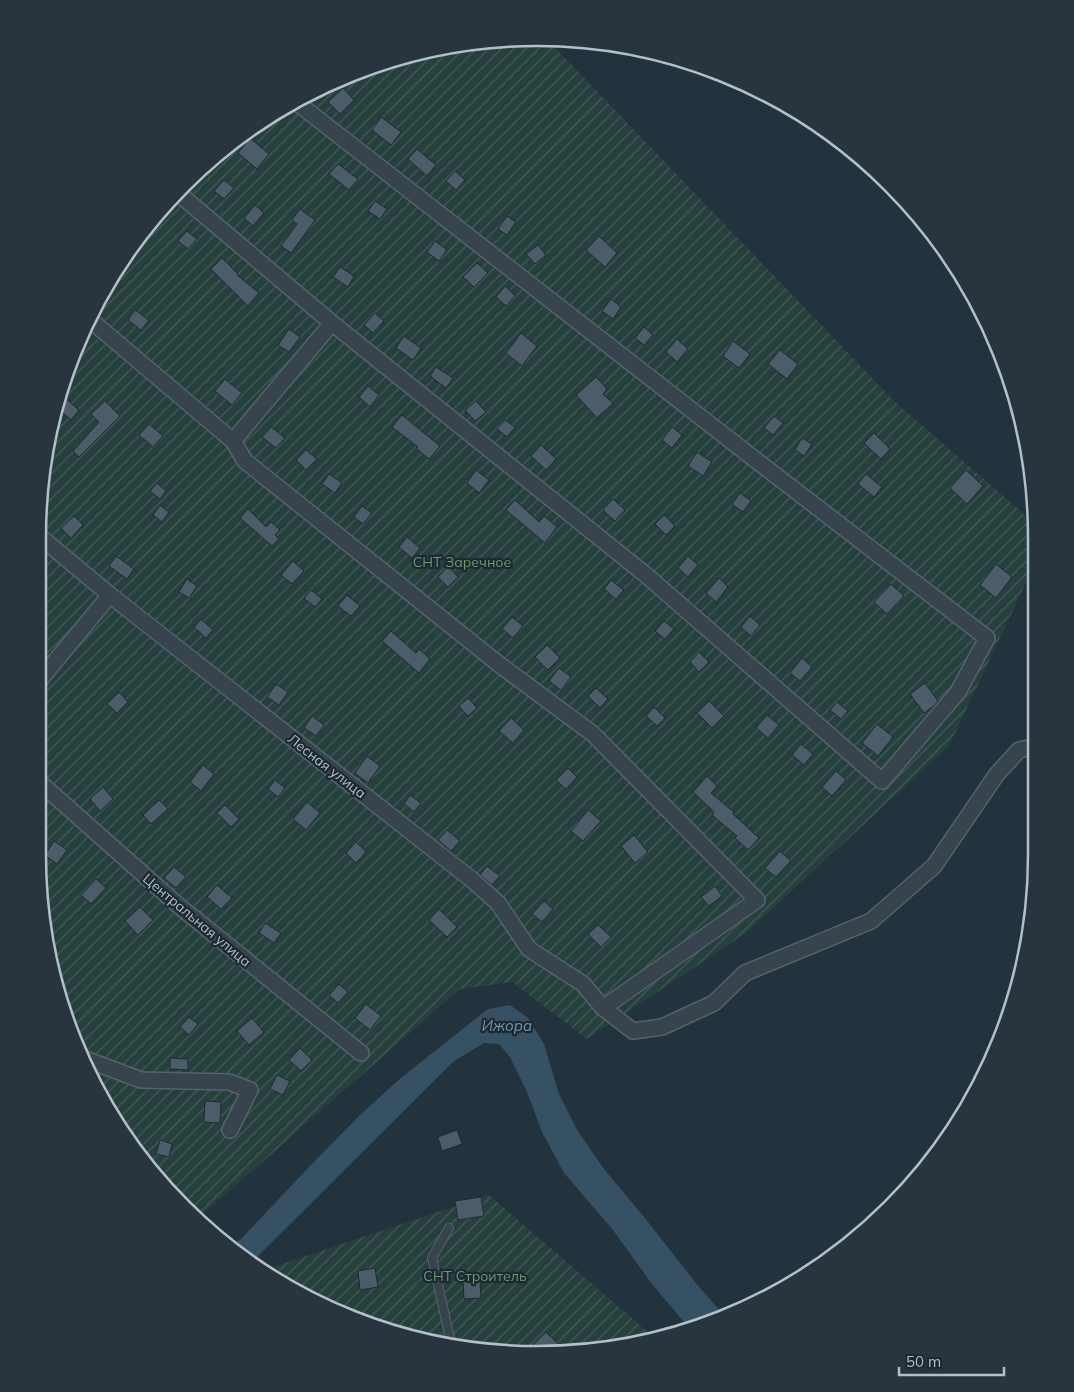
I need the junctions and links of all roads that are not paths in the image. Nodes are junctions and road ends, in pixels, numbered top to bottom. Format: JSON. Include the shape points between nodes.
{"nodes":[{"id":1,"x":302,"y":107,"type":"edge"},
{"id":2,"x":183,"y":197,"type":"edge"},
{"id":3,"x":332,"y":323,"type":"junction"},
{"id":4,"x":95,"y":324,"type":"edge"},
{"id":5,"x":233,"y":441,"type":"junction"},
{"id":6,"x":46,"y":542,"type":"edge"},
{"id":7,"x":110,"y":595,"type":"junction"},
{"id":8,"x":46,"y":672,"type":"edge"},
{"id":9,"x":1028,"y":748,"type":"edge"},
{"id":10,"x":46,"y":788,"type":"edge"},
{"id":11,"x":603,"y":1008,"type":"junction"},
{"id":12,"x":361,"y":1053,"type":"dead end"},
{"id":13,"x":92,"y":1061,"type":"edge"},
{"id":14,"x":230,"y":1130,"type":"dead end"},
{"id":15,"x":449,"y":1228,"type":"dead end"},
{"id":16,"x":450,"y":1338,"type":"edge"}],
"edges":[{"from":1,"to":3,"type":"street","via":[[987,638],[958,692],[882,781],[646,575]]},
{"from":2,"to":3,"type":"street"},
{"from":3,"to":5,"type":"street"},
{"from":4,"to":5,"type":"street"},
{"from":5,"to":11,"type":"street","via":[[245,461],[500,666],[593,734],[757,900]]},
{"from":6,"to":7,"type":"street","name":"Лесная улица"},
{"from":7,"to":8,"type":"street"},
{"from":7,"to":11,"type":"street","name":"Лесная улица","via":[[471,879],[498,903],[528,949],[583,984]]},
{"from":9,"to":11,"type":"street","name":"Лесная улица","via":[[1019,750],[998,774],[934,866],[871,921],[745,973],[714,1002],[662,1027],[633,1031]]},
{"from":10,"to":12,"type":"street","name":"Центральная улица","via":[[179,906]]},
{"from":13,"to":14,"type":"street","via":[[141,1080],[228,1082],[250,1090]]},
{"from":15,"to":16,"type":"lane","via":[[432,1258]]}]}
